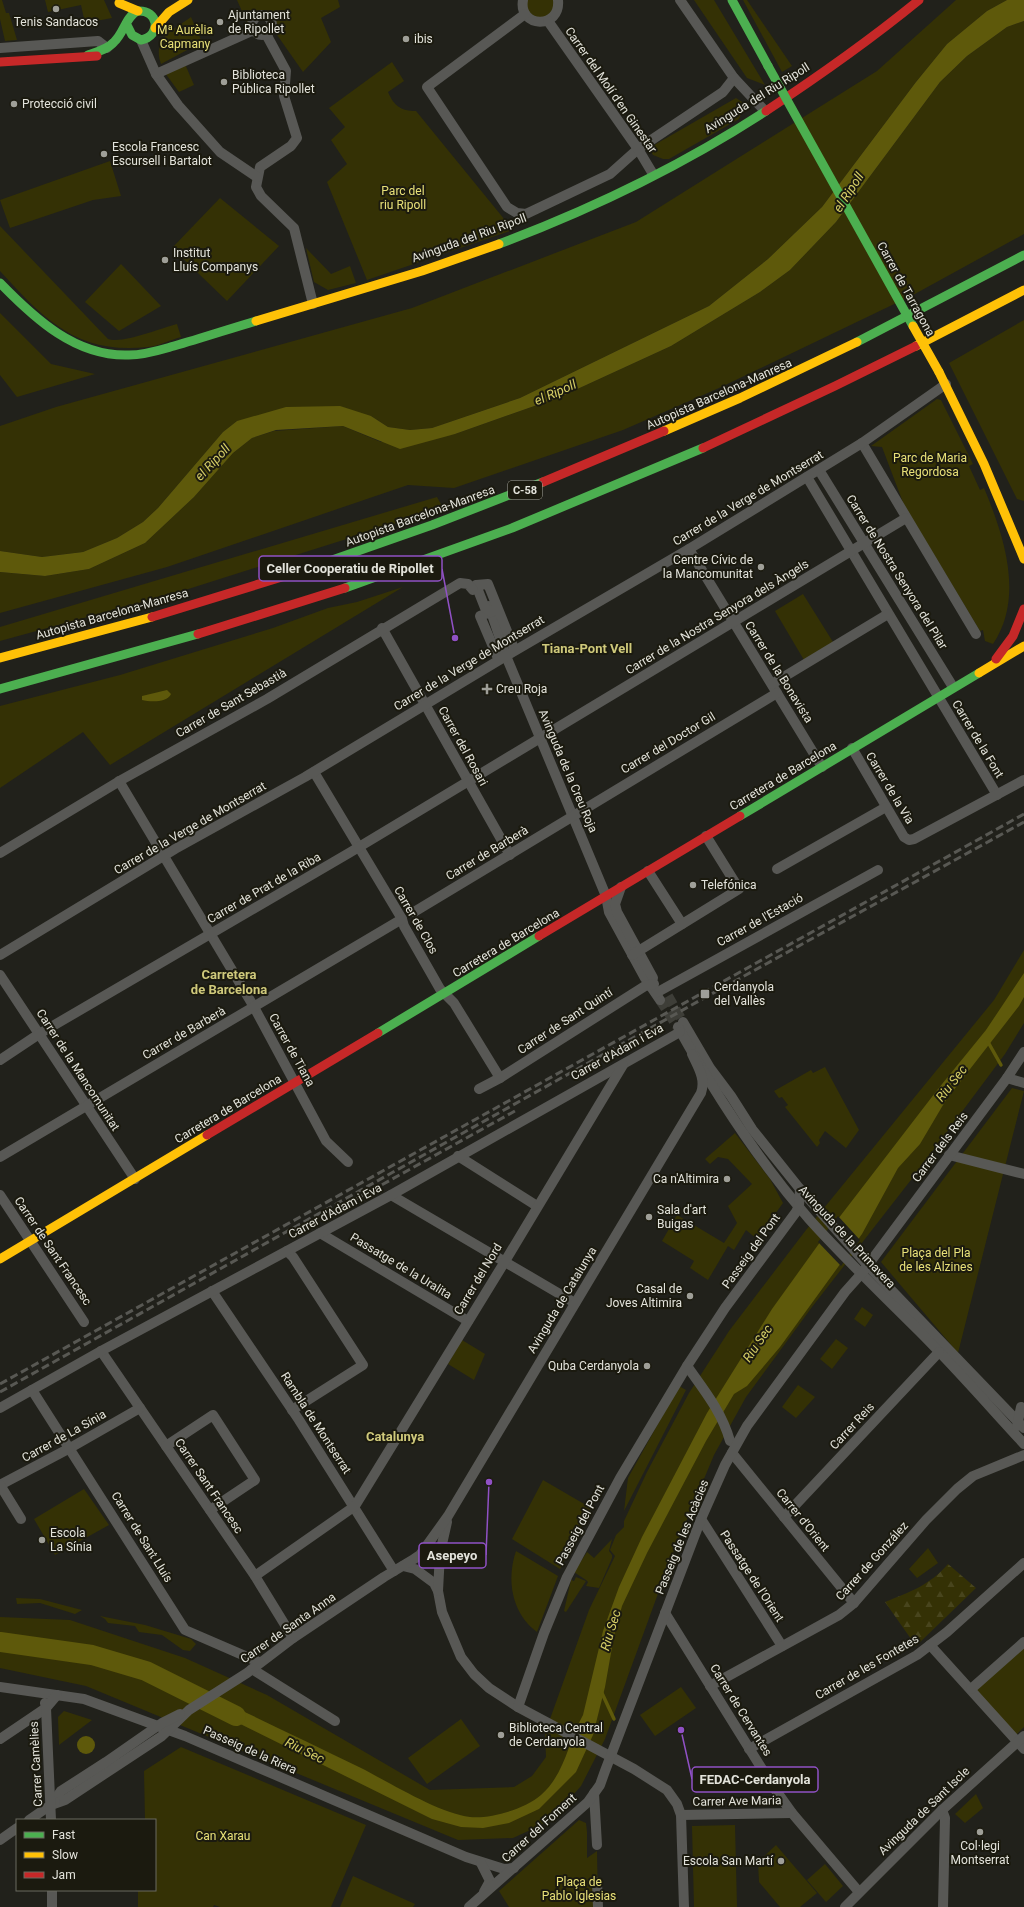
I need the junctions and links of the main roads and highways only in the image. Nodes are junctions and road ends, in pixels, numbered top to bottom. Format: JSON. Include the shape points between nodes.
{"nodes":[{"id":1,"x":188,"y":0,"type":"edge"},
{"id":2,"x":723,"y":0,"type":"edge"},
{"id":3,"x":732,"y":0,"type":"edge"},
{"id":4,"x":118,"y":1,"type":"edge"},
{"id":5,"x":917,"y":1,"type":"edge"},
{"id":6,"x":138,"y":11,"type":"junction"},
{"id":7,"x":148,"y":12,"type":"junction"},
{"id":8,"x":169,"y":12,"type":"junction"},
{"id":9,"x":127,"y":23,"type":"junction"},
{"id":10,"x":155,"y":28,"type":"junction"},
{"id":11,"x":752,"y":37,"type":"junction"},
{"id":12,"x":132,"y":41,"type":"junction"},
{"id":13,"x":88,"y":55,"type":"junction"},
{"id":14,"x":0,"y":62,"type":"edge"},
{"id":15,"x":1024,"y":255,"type":"edge"},
{"id":16,"x":0,"y":283,"type":"edge"},
{"id":17,"x":1024,"y":290,"type":"edge"},
{"id":18,"x":1024,"y":559,"type":"edge"},
{"id":19,"x":1024,"y":609,"type":"edge"},
{"id":20,"x":1024,"y":646,"type":"edge"},
{"id":21,"x":0,"y":658,"type":"edge"},
{"id":22,"x":986,"y":669,"type":"junction"},
{"id":23,"x":0,"y":689,"type":"edge"},
{"id":24,"x":0,"y":1259,"type":"edge"}],
"edges":[{"from":1,"to":8,"type":"main road"},
{"from":2,"to":11,"type":"main road","name":"Carrer de Tarragona"},
{"from":3,"to":11,"type":"main road","name":"Carrer de Tarragona"},
{"from":4,"to":6,"type":"main road"},
{"from":4,"to":9,"type":"main road"},
{"from":5,"to":16,"type":"main road","name":"Avinguda del Riu Ripoll","via":[[837,63],[765,111],[653,174],[546,224],[473,253],[313,304],[163,349],[124,356],[90,350],[56,335],[27,311]]},
{"from":6,"to":7,"type":"main road"},
{"from":6,"to":9,"type":"main road","via":[[133,13]]},
{"from":7,"to":8,"type":"main road"},
{"from":7,"to":10,"type":"main road","via":[[154,19]]},
{"from":8,"to":10,"type":"main road"},
{"from":9,"to":12,"type":"main road"},
{"from":9,"to":13,"type":"main road","via":[[120,36],[107,48]]},
{"from":10,"to":12,"type":"main road","via":[[150,36]]},
{"from":11,"to":18,"type":"main road","name":"Carrer de Tarragona","bridge":true,"via":[[946,384],[983,458]]},
{"from":12,"to":13,"type":"main road","via":[[108,54]]},
{"from":13,"to":14,"type":"main road"},
{"from":15,"to":21,"type":"main road","name":"Autopista Barcelona-Manresa","number":"C-58","via":[[883,329],[753,392],[514,494],[432,526],[306,569],[162,614]]},
{"from":17,"to":23,"type":"main road","number":"C-58","via":[[938,336],[766,420],[613,488],[509,529],[247,619]]},
{"from":19,"to":22,"type":"main road","via":[[1009,642]]},
{"from":20,"to":22,"type":"main road","name":"Carretera de Barcelona"},
{"from":22,"to":24,"type":"main road","name":"Carretera de Barcelona"}]}
